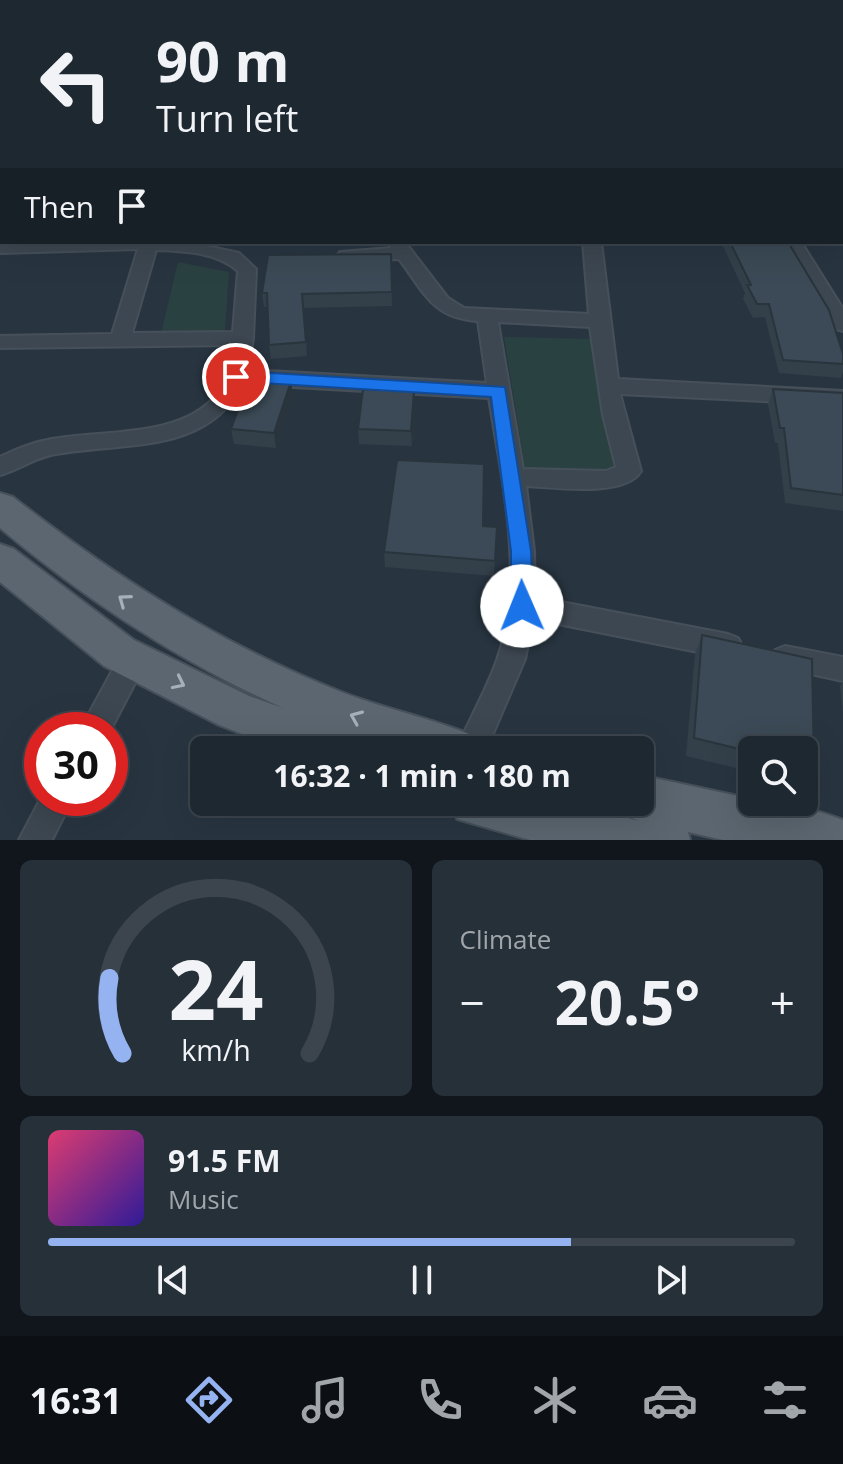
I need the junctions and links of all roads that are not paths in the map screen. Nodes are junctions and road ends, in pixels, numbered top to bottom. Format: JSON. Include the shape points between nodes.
{"nodes":[{"id":1,"x":75,"y":244,"type":"edge"},
{"id":2,"x":149,"y":244,"type":"joint"},
{"id":3,"x":173,"y":244,"type":"edge"},
{"id":4,"x":592,"y":244,"type":"edge"},
{"id":5,"x":793,"y":244,"type":"edge"},
{"id":6,"x":400,"y":247,"type":"edge"},
{"id":7,"x":0,"y":248,"type":"edge"},
{"id":8,"x":331,"y":257,"type":"edge"},
{"id":9,"x":487,"y":317,"type":"junction"},
{"id":10,"x":598,"y":321,"type":"junction"},
{"id":11,"x":843,"y":325,"type":"edge"},
{"id":12,"x":241,"y":338,"type":"junction"},
{"id":13,"x":120,"y":340,"type":"junction"},
{"id":14,"x":0,"y":342,"type":"edge"},
{"id":15,"x":236,"y":377,"type":"junction"},
{"id":16,"x":610,"y":386,"type":"junction"},
{"id":17,"x":499,"y":391,"type":"junction"},
{"id":18,"x":843,"y":398,"type":"edge"},
{"id":19,"x":0,"y":467,"type":"edge"},
{"id":20,"x":513,"y":477,"type":"junction"},
{"id":21,"x":0,"y":507,"type":"edge"},
{"id":22,"x":0,"y":560,"type":"edge"},
{"id":23,"x":522,"y":606,"type":"junction"},
{"id":24,"x":133,"y":660,"type":"junction"},
{"id":25,"x":843,"y":669,"type":"edge"},
{"id":26,"x":105,"y":712,"type":"edge"},
{"id":27,"x":301,"y":736,"type":"edge"},
{"id":28,"x":404,"y":736,"type":"edge"},
{"id":29,"x":477,"y":736,"type":"edge"},
{"id":30,"x":662,"y":815,"type":"edge"},
{"id":31,"x":48,"y":816,"type":"edge"},
{"id":32,"x":529,"y":816,"type":"edge"},
{"id":33,"x":739,"y":829,"type":"edge"},
{"id":34,"x":35,"y":840,"type":"edge"},
{"id":35,"x":624,"y":840,"type":"edge"},
{"id":36,"x":831,"y":840,"type":"edge"}],
"edges":[{"from":1,"to":7,"type":"street"},
{"from":2,"to":3,"type":"street"},
{"from":2,"to":13,"type":"street"},
{"from":3,"to":12,"type":"street","via":[[250,261]]},
{"from":4,"to":10,"type":"street"},
{"from":5,"to":11,"type":"street"},
{"from":6,"to":8,"type":"street"},
{"from":6,"to":9,"type":"street","via":[[441,302],[459,314]]},
{"from":9,"to":10,"type":"street"},
{"from":9,"to":17,"type":"street"},
{"from":10,"to":16,"type":"street"},
{"from":12,"to":13,"type":"street"},
{"from":12,"to":15,"type":"street"},
{"from":13,"to":14,"type":"street"},
{"from":15,"to":17,"type":"street"},
{"from":15,"to":19,"type":"street","via":[[227,397],[180,429],[52,447]]},
{"from":16,"to":18,"type":"street"},
{"from":16,"to":20,"type":"street","via":[[629,471],[608,480]]},
{"from":17,"to":20,"type":"street"},
{"from":20,"to":23,"type":"street"},
{"from":28,"to":21,"type":"main road","one_way":true,"via":[[258,676],[134,607]]},
{"from":22,"to":24,"type":"main road"},
{"from":23,"to":25,"type":"street"},
{"from":23,"to":29,"type":"street","via":[[511,659]]},
{"from":24,"to":26,"type":"street"},
{"from":24,"to":27,"type":"main road","one_way":true,"via":[[235,711]]},
{"from":30,"to":33,"type":"main road"},
{"from":31,"to":34,"type":"street"},
{"from":32,"to":35,"type":"main road"},
{"from":33,"to":36,"type":"main road"}]}
